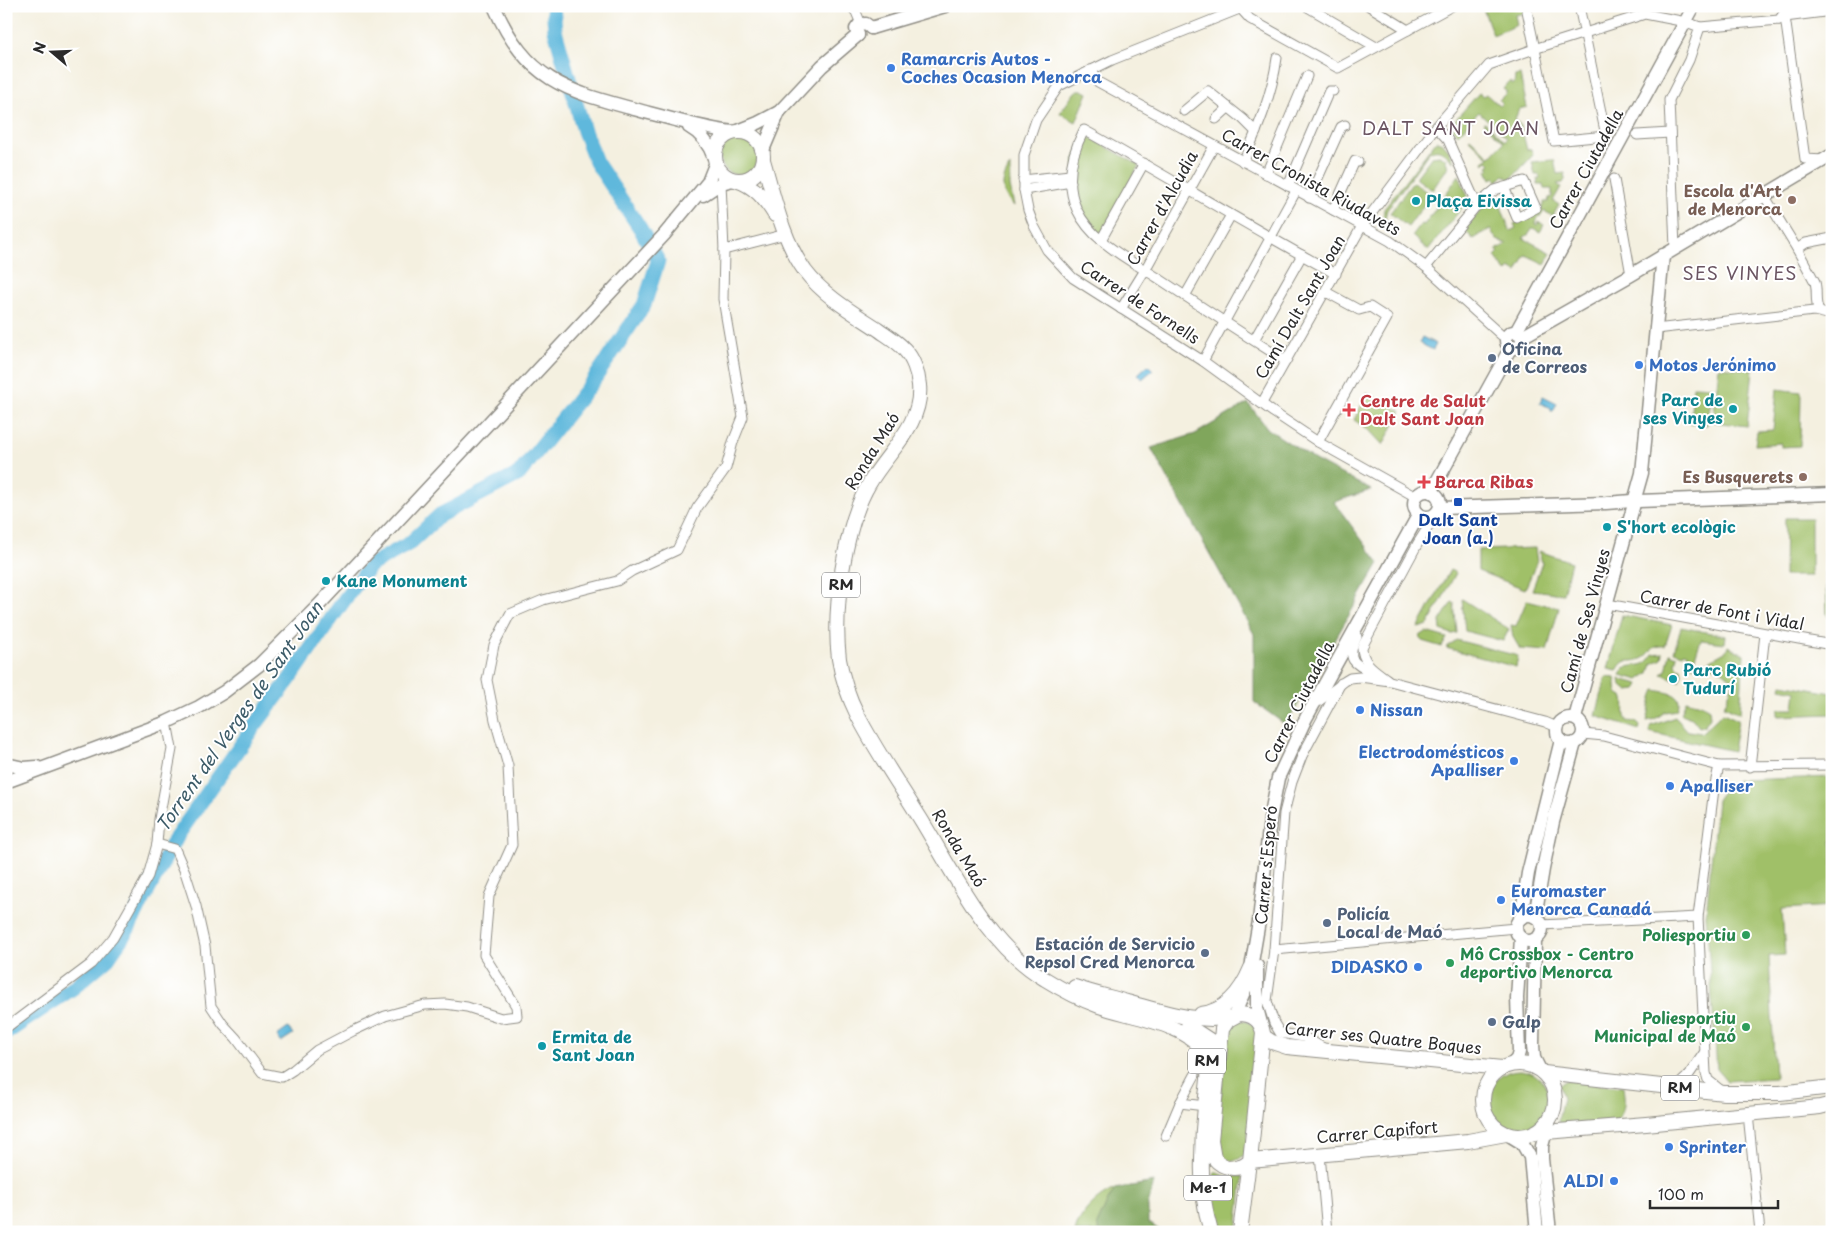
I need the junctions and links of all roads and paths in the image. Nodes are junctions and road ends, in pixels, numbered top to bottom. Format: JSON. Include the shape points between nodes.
{"nodes":[{"id":1,"x":494,"y":6,"type":"edge"},
{"id":2,"x":851,"y":6,"type":"edge"},
{"id":3,"x":945,"y":6,"type":"edge"},
{"id":4,"x":1306,"y":6,"type":"edge"},
{"id":5,"x":1369,"y":6,"type":"edge"},
{"id":6,"x":1434,"y":6,"type":"edge"},
{"id":7,"x":1452,"y":6,"type":"edge"},
{"id":8,"x":1526,"y":6,"type":"edge"},
{"id":9,"x":1580,"y":6,"type":"edge"},
{"id":10,"x":1694,"y":6,"type":"edge"},
{"id":11,"x":1789,"y":6,"type":"edge"},
{"id":12,"x":1244,"y":7,"type":"edge"},
{"id":13,"x":1642,"y":10,"type":"edge"},
{"id":14,"x":1443,"y":11,"type":"junction"},
{"id":15,"x":1832,"y":11,"type":"edge"},
{"id":16,"x":1782,"y":19,"type":"junction"},
{"id":17,"x":1686,"y":22,"type":"junction"},
{"id":18,"x":1700,"y":27,"type":"junction"},
{"id":19,"x":863,"y":29,"type":"junction"},
{"id":20,"x":1408,"y":30,"type":"junction"},
{"id":21,"x":1585,"y":33,"type":"junction"},
{"id":22,"x":1376,"y":48,"type":"junction"},
{"id":23,"x":1534,"y":49,"type":"junction"},
{"id":24,"x":1278,"y":58,"type":"dead end"},
{"id":25,"x":1090,"y":70,"type":"junction"},
{"id":26,"x":1307,"y":76,"type":"dead end"},
{"id":27,"x":1334,"y":91,"type":"dead end"},
{"id":28,"x":1228,"y":108,"type":"junction"},
{"id":29,"x":1184,"y":111,"type":"dead end"},
{"id":30,"x":779,"y":112,"type":"junction"},
{"id":31,"x":1216,"y":119,"type":"dead end"},
{"id":32,"x":677,"y":121,"type":"junction"},
{"id":33,"x":1345,"y":126,"type":"dead end"},
{"id":34,"x":1436,"y":127,"type":"junction"},
{"id":35,"x":736,"y":132,"type":"junction"},
{"id":36,"x":1256,"y":132,"type":"junction"},
{"id":37,"x":1670,"y":133,"type":"junction"},
{"id":38,"x":1637,"y":135,"type":"dead end"},
{"id":39,"x":1214,"y":146,"type":"junction"},
{"id":40,"x":763,"y":155,"type":"junction"},
{"id":41,"x":1828,"y":157,"type":"edge"},
{"id":42,"x":715,"y":160,"type":"junction"},
{"id":43,"x":1243,"y":162,"type":"junction"},
{"id":44,"x":1358,"y":162,"type":"dead end"},
{"id":45,"x":1144,"y":163,"type":"junction"},
{"id":46,"x":1266,"y":174,"type":"junction"},
{"id":47,"x":1070,"y":178,"type":"junction"},
{"id":48,"x":1614,"y":179,"type":"dead end"},
{"id":49,"x":1023,"y":180,"type":"junction"},
{"id":50,"x":730,"y":181,"type":"junction"},
{"id":51,"x":1504,"y":187,"type":"dead end"},
{"id":52,"x":1292,"y":189,"type":"junction"},
{"id":53,"x":1024,"y":190,"type":"junction"},
{"id":54,"x":1190,"y":190,"type":"junction"},
{"id":55,"x":1764,"y":196,"type":"junction"},
{"id":56,"x":1309,"y":198,"type":"junction"},
{"id":57,"x":1477,"y":205,"type":"junction"},
{"id":58,"x":1333,"y":210,"type":"junction"},
{"id":59,"x":684,"y":212,"type":"junction"},
{"id":60,"x":1231,"y":215,"type":"junction"},
{"id":61,"x":1362,"y":226,"type":"junction"},
{"id":62,"x":784,"y":230,"type":"junction"},
{"id":63,"x":1270,"y":238,"type":"junction"},
{"id":64,"x":1832,"y":238,"type":"edge"},
{"id":65,"x":1101,"y":240,"type":"junction"},
{"id":66,"x":1675,"y":248,"type":"junction"},
{"id":67,"x":1797,"y":249,"type":"junction"},
{"id":68,"x":724,"y":250,"type":"junction"},
{"id":69,"x":1302,"y":255,"type":"junction"},
{"id":70,"x":1663,"y":255,"type":"junction"},
{"id":71,"x":1426,"y":267,"type":"junction"},
{"id":72,"x":1145,"y":270,"type":"junction"},
{"id":73,"x":1336,"y":274,"type":"junction"},
{"id":74,"x":1631,"y":274,"type":"junction"},
{"id":75,"x":1326,"y":292,"type":"junction"},
{"id":76,"x":1185,"y":296,"type":"junction"},
{"id":77,"x":1121,"y":309,"type":"junction"},
{"id":78,"x":1819,"y":311,"type":"junction"},
{"id":79,"x":1832,"y":315,"type":"edge"},
{"id":80,"x":1225,"y":322,"type":"junction"},
{"id":81,"x":1655,"y":329,"type":"junction"},
{"id":82,"x":1514,"y":338,"type":"junction"},
{"id":83,"x":1254,"y":340,"type":"junction"},
{"id":84,"x":1203,"y":361,"type":"junction"},
{"id":85,"x":1286,"y":362,"type":"junction"},
{"id":86,"x":1262,"y":403,"type":"junction"},
{"id":87,"x":1318,"y":442,"type":"junction"},
{"id":88,"x":1832,"y":485,"type":"edge"},
{"id":89,"x":1431,"y":492,"type":"junction"},
{"id":90,"x":1827,"y":494,"type":"edge"},
{"id":91,"x":1416,"y":497,"type":"junction"},
{"id":92,"x":1635,"y":501,"type":"junction"},
{"id":93,"x":1438,"y":511,"type":"junction"},
{"id":94,"x":1419,"y":514,"type":"junction"},
{"id":95,"x":1607,"y":604,"type":"junction"},
{"id":96,"x":1368,"y":607,"type":"junction"},
{"id":97,"x":1765,"y":634,"type":"junction"},
{"id":98,"x":1832,"y":645,"type":"edge"},
{"id":99,"x":1390,"y":681,"type":"junction"},
{"id":100,"x":1341,"y":683,"type":"junction"},
{"id":101,"x":1313,"y":706,"type":"junction"},
{"id":102,"x":1575,"y":718,"type":"junction"},
{"id":103,"x":167,"y":722,"type":"junction"},
{"id":104,"x":1557,"y":727,"type":"junction"},
{"id":105,"x":1579,"y":738,"type":"junction"},
{"id":106,"x":1561,"y":740,"type":"junction"},
{"id":107,"x":6,"y":764,"type":"edge"},
{"id":108,"x":1832,"y":765,"type":"edge"},
{"id":109,"x":47,"y":766,"type":"junction"},
{"id":110,"x":1719,"y":766,"type":"junction"},
{"id":111,"x":1750,"y":767,"type":"junction"},
{"id":112,"x":7,"y":780,"type":"edge"},
{"id":113,"x":166,"y":847,"type":"junction"},
{"id":114,"x":1698,"y":918,"type":"junction"},
{"id":115,"x":1259,"y":921,"type":"junction"},
{"id":116,"x":1538,"y":921,"type":"junction"},
{"id":117,"x":1519,"y":928,"type":"junction"},
{"id":118,"x":1535,"y":939,"type":"junction"},
{"id":119,"x":1274,"y":950,"type":"junction"},
{"id":120,"x":1025,"y":965,"type":"junction"},
{"id":121,"x":1251,"y":968,"type":"junction"},
{"id":122,"x":1059,"y":987,"type":"junction"},
{"id":123,"x":1160,"y":1011,"type":"junction"},
{"id":124,"x":1233,"y":1016,"type":"junction"},
{"id":125,"x":6,"y":1028,"type":"edge"},
{"id":126,"x":1262,"y":1031,"type":"junction"},
{"id":127,"x":1328,"y":1051,"type":"junction"},
{"id":128,"x":1704,"y":1052,"type":"junction"},
{"id":129,"x":1219,"y":1053,"type":"junction"},
{"id":130,"x":1507,"y":1066,"type":"junction"},
{"id":131,"x":1542,"y":1072,"type":"junction"},
{"id":132,"x":1196,"y":1075,"type":"dead end"},
{"id":133,"x":1832,"y":1086,"type":"edge"},
{"id":134,"x":1675,"y":1088,"type":"junction"},
{"id":135,"x":1724,"y":1093,"type":"junction"},
{"id":136,"x":1180,"y":1103,"type":"junction"},
{"id":137,"x":1830,"y":1105,"type":"edge"},
{"id":138,"x":1205,"y":1106,"type":"junction"},
{"id":139,"x":1748,"y":1114,"type":"junction"},
{"id":140,"x":1539,"y":1133,"type":"junction"},
{"id":141,"x":1508,"y":1134,"type":"junction"},
{"id":142,"x":1166,"y":1136,"type":"dead end"},
{"id":143,"x":1211,"y":1144,"type":"junction"},
{"id":144,"x":1320,"y":1155,"type":"junction"},
{"id":145,"x":1250,"y":1161,"type":"junction"},
{"id":146,"x":1245,"y":1196,"type":"junction"},
{"id":147,"x":1211,"y":1232,"type":"edge"},
{"id":148,"x":1240,"y":1232,"type":"edge"},
{"id":149,"x":1245,"y":1232,"type":"edge"},
{"id":150,"x":1326,"y":1232,"type":"edge"},
{"id":151,"x":1537,"y":1232,"type":"edge"},
{"id":152,"x":1550,"y":1232,"type":"edge"},
{"id":153,"x":1760,"y":1232,"type":"edge"}],
"edges":[{"from":1,"to":32,"type":"street","via":[[518,50],[554,81],[592,98]]},
{"from":2,"to":19,"type":"street"},
{"from":3,"to":19,"type":"street"},
{"from":4,"to":22,"type":"street"},
{"from":5,"to":20,"type":"street"},
{"from":6,"to":14,"type":"street"},
{"from":7,"to":14,"type":"street"},
{"from":8,"to":23,"type":"street"},
{"from":9,"to":21,"type":"street"},
{"from":10,"to":17,"type":"street","name":"Carrer Ciutadella"},
{"from":11,"to":16,"type":"street"},
{"from":12,"to":22,"type":"street","via":[[1250,19],[1338,68]]},
{"from":12,"to":25,"type":"street","name":"Carrer de Fornells"},
{"from":13,"to":17,"type":"street"},
{"from":13,"to":21,"type":"street","name":"Camí Dalt Sant Joan"},
{"from":14,"to":20,"type":"street"},
{"from":15,"to":16,"type":"street"},
{"from":16,"to":18,"type":"street"},
{"from":16,"to":41,"type":"street","via":[[1805,159]]},
{"from":17,"to":18,"type":"street"},
{"from":17,"to":82,"type":"street","name":"Carrer Ciutadella"},
{"from":18,"to":37,"type":"street","via":[[1689,60],[1668,100]]},
{"from":19,"to":30,"type":"street"},
{"from":20,"to":22,"type":"street"},
{"from":21,"to":23,"type":"street","name":"Camí Dalt Sant Joan"},
{"from":21,"to":23,"type":"street","via":[[1606,136],[1554,141]]},
{"from":23,"to":34,"type":"street","name":"Camí Dalt Sant Joan","via":[[1489,65]]},
{"from":24,"to":36,"type":"street","via":[[1272,89]]},
{"from":25,"to":39,"type":"street","name":"Carrer Cronista Riudavets","via":[[1098,82]]},
{"from":25,"to":49,"type":"street","name":"Carrer de Fornells","via":[[1059,86],[1036,120],[1024,155]]},
{"from":26,"to":46,"type":"street"},
{"from":27,"to":52,"type":"street","via":[[1329,91]]},
{"from":28,"to":29,"type":"street","via":[[1208,90]]},
{"from":28,"to":31,"type":"street"},
{"from":28,"to":36,"type":"street"},
{"from":30,"to":35,"type":"street"},
{"from":30,"to":40,"type":"street"},
{"from":32,"to":35,"type":"street"},
{"from":32,"to":42,"type":"street","via":[[703,137]]},
{"from":33,"to":56,"type":"street","via":[[1341,127]]},
{"from":34,"to":57,"type":"street","via":[[1448,140]]},
{"from":34,"to":61,"type":"street","name":"Camí Dalt Sant Joan"},
{"from":35,"to":40,"type":"main road","via":[[745,132],[756,138]]},
{"from":35,"to":42,"type":"main road","via":[[722,138]]},
{"from":36,"to":43,"type":"street"},
{"from":37,"to":38,"type":"street"},
{"from":37,"to":66,"type":"street"},
{"from":39,"to":43,"type":"street","name":"Carrer Cronista Riudavets"},
{"from":39,"to":54,"type":"street","name":"Carrer d'Alcudia"},
{"from":40,"to":50,"type":"main road","via":[[756,173],[743,180]]},
{"from":40,"to":62,"type":"main road","name":"Ronda Maó","number":"RM"},
{"from":41,"to":55,"type":"street"},
{"from":42,"to":50,"type":"main road","via":[[721,173]]},
{"from":42,"to":59,"type":"street","via":[[708,182]]},
{"from":43,"to":46,"type":"street","name":"Carrer Cronista Riudavets"},
{"from":44,"to":58,"type":"street","via":[[1355,161]]},
{"from":45,"to":47,"type":"street","via":[[1084,130],[1072,158]]},
{"from":45,"to":54,"type":"street"},
{"from":45,"to":65,"type":"street"},
{"from":46,"to":52,"type":"street","name":"Carrer Cronista Riudavets"},
{"from":47,"to":49,"type":"street"},
{"from":47,"to":53,"type":"street"},
{"from":47,"to":65,"type":"street","via":[[1077,210]]},
{"from":48,"to":74,"type":"street"},
{"from":49,"to":53,"type":"street","name":"Carrer de Fornells"},
{"from":50,"to":59,"type":"street","via":[[706,192]]},
{"from":50,"to":62,"type":"main road","name":"Ronda Maó","number":"RM","via":[[748,184],[757,191]]},
{"from":50,"to":68,"type":"street"},
{"from":51,"to":57,"type":"street","via":[[1494,190]]},
{"from":52,"to":56,"type":"street","name":"Carrer Cronista Riudavets"},
{"from":52,"to":63,"type":"street"},
{"from":53,"to":77,"type":"street","name":"Carrer de Fornells","via":[[1034,226],[1047,250],[1073,278]]},
{"from":54,"to":60,"type":"street"},
{"from":54,"to":72,"type":"street","name":"Carrer d'Alcudia"},
{"from":55,"to":66,"type":"street"},
{"from":55,"to":67,"type":"street"},
{"from":56,"to":58,"type":"street","name":"Carrer Cronista Riudavets"},
{"from":57,"to":71,"type":"street"},
{"from":58,"to":61,"type":"street","name":"Carrer Cronista Riudavets"},
{"from":59,"to":103,"type":"street","via":[[274,651],[224,692]]},
{"from":60,"to":63,"type":"street"},
{"from":60,"to":76,"type":"street"},
{"from":61,"to":71,"type":"street","name":"Carrer Cronista Riudavets"},
{"from":61,"to":73,"type":"street","name":"Camí Dalt Sant Joan"},
{"from":62,"to":68,"type":"street"},
{"from":62,"to":120,"type":"main road","name":"Ronda Maó","number":"RM","via":[[804,269],[817,284],[906,350],[919,384],[912,422],[866,488],[848,541],[838,630],[840,665],[849,694],[858,716],[979,914],[1007,950]]},
{"from":63,"to":69,"type":"street"},
{"from":63,"to":80,"type":"street"},
{"from":64,"to":67,"type":"street","via":[[1806,243]]},
{"from":65,"to":72,"type":"street"},
{"from":66,"to":70,"type":"street"},
{"from":67,"to":78,"type":"street","via":[[1815,282],[1815,302]]},
{"from":68,"to":113,"type":"street","via":[[723,299],[743,417],[726,468],[697,508],[677,550],[617,581],[543,600],[510,614],[494,645],[487,680],[508,766],[512,845],[489,896],[484,955],[516,1006],[517,1016],[501,1018],[467,1006],[425,1005],[385,1016],[353,1031],[317,1050],[282,1077],[262,1073],[212,1006],[205,946],[196,906],[185,872]]},
{"from":69,"to":73,"type":"street"},
{"from":69,"to":83,"type":"street"},
{"from":70,"to":74,"type":"street"},
{"from":70,"to":81,"type":"street","name":"Camí de Ses Vinyes"},
{"from":71,"to":82,"type":"street","name":"Carrer Cronista Riudavets","via":[[1501,335]]},
{"from":72,"to":76,"type":"street"},
{"from":72,"to":77,"type":"street","name":"Carrer d'Alcudia"},
{"from":73,"to":75,"type":"street","name":"Camí Dalt Sant Joan"},
{"from":74,"to":82,"type":"street"},
{"from":75,"to":85,"type":"street","name":"Camí Dalt Sant Joan"},
{"from":75,"to":87,"type":"street","via":[[1359,310],[1370,307],[1387,318]]},
{"from":76,"to":80,"type":"street"},
{"from":77,"to":84,"type":"street","name":"Carrer de Fornells"},
{"from":78,"to":79,"type":"street"},
{"from":78,"to":81,"type":"street"},
{"from":80,"to":83,"type":"street"},
{"from":80,"to":84,"type":"street"},
{"from":81,"to":92,"type":"street","name":"Camí de Ses Vinyes","via":[[1642,474]]},
{"from":82,"to":89,"type":"street","name":"Carrer Ciutadella"},
{"from":83,"to":85,"type":"street"},
{"from":84,"to":86,"type":"street","name":"Carrer de Fornells"},
{"from":85,"to":86,"type":"street","name":"Camí Dalt Sant Joan"},
{"from":86,"to":87,"type":"street","name":"Carrer de Fornells"},
{"from":87,"to":91,"type":"street","name":"Carrer de Fornells"},
{"from":88,"to":90,"type":"street"},
{"from":89,"to":91,"type":"street","via":[[1423,492]]},
{"from":89,"to":93,"type":"street","via":[[1439,498]]},
{"from":90,"to":92,"type":"street"},
{"from":91,"to":94,"type":"street","via":[[1415,507]]},
{"from":92,"to":93,"type":"street","via":[[1458,507]]},
{"from":92,"to":95,"type":"street","name":"Camí de Ses Vinyes"},
{"from":93,"to":94,"type":"street","via":[[1429,517]]},
{"from":93,"to":99,"type":"street","name":"Carrer Ciutadella","via":[[1362,647],[1363,657],[1370,666]]},
{"from":94,"to":96,"type":"street","name":"Carrer Ciutadella"},
{"from":95,"to":97,"type":"street","name":"Carrer de Font i Vidal"},
{"from":95,"to":102,"type":"street","name":"Camí de Ses Vinyes"},
{"from":96,"to":99,"type":"street","via":[[1367,617],[1354,642],[1352,657],[1361,668]]},
{"from":96,"to":101,"type":"street","name":"Carrer Ciutadella"},
{"from":97,"to":98,"type":"street","name":"Carrer de Font i Vidal"},
{"from":97,"to":111,"type":"street"},
{"from":99,"to":100,"type":"street","via":[[1360,677]]},
{"from":99,"to":104,"type":"street"},
{"from":100,"to":101,"type":"street"},
{"from":100,"to":119,"type":"street","name":"Carrer s'Esperó","via":[[1302,756],[1284,813]]},
{"from":101,"to":115,"type":"street","name":"Carrer Ciutadella","via":[[1278,778],[1270,819]]},
{"from":102,"to":104,"type":"street","via":[[1562,720]]},
{"from":102,"to":105,"type":"street","via":[[1581,723]]},
{"from":103,"to":109,"type":"street"},
{"from":103,"to":113,"type":"street","via":[[172,749],[159,819]]},
{"from":104,"to":106,"type":"street"},
{"from":105,"to":106,"type":"street","via":[[1568,744]]},
{"from":105,"to":110,"type":"street","via":[[1604,736]]},
{"from":105,"to":116,"type":"street","via":[[1553,822],[1543,869]]},
{"from":106,"to":117,"type":"street","via":[[1528,873]]},
{"from":107,"to":109,"type":"street","via":[[24,768]]},
{"from":108,"to":111,"type":"street"},
{"from":109,"to":112,"type":"street"},
{"from":110,"to":111,"type":"street"},
{"from":110,"to":114,"type":"street"},
{"from":113,"to":125,"type":"street","via":[[113,938],[91,964]]},
{"from":114,"to":116,"type":"street"},
{"from":114,"to":128,"type":"street"},
{"from":115,"to":121,"type":"street","name":"Carrer Ciutadella"},
{"from":115,"to":126,"type":"street","name":"Carrer Ciutadella","via":[[1256,999]]},
{"from":116,"to":117,"type":"street","via":[[1528,915]]},
{"from":116,"to":118,"type":"street","via":[[1540,933]]},
{"from":117,"to":118,"type":"street","via":[[1528,941]]},
{"from":117,"to":119,"type":"street"},
{"from":117,"to":130,"type":"street","via":[[1519,1052],[1517,1059]]},
{"from":118,"to":131,"type":"street","via":[[1532,1045],[1534,1058]]},
{"from":119,"to":127,"type":"street","name":"Carrer s'Esperó","via":[[1267,1001],[1274,1023],[1280,1033],[1304,1037]]},
{"from":120,"to":122,"type":"main road","name":"Ronda Maó","number":"RM"},
{"from":120,"to":123,"type":"main road","name":"Ronda Maó","number":"RM","via":[[1082,990]]},
{"from":121,"to":123,"type":"main road","number":"RM","via":[[1236,995],[1214,1012]]},
{"from":121,"to":124,"type":"street","name":"Carrer Ciutadella"},
{"from":122,"to":129,"type":"main road","number":"RM","via":[[1189,1026],[1214,1043]]},
{"from":122,"to":138,"type":"main road","number":"RM","via":[[1098,1005],[1174,1028],[1196,1040],[1207,1059]]},
{"from":123,"to":124,"type":"main road","number":"RM","via":[[1211,1019]]},
{"from":124,"to":126,"type":"main road","number":"RM","via":[[1253,1016]]},
{"from":124,"to":129,"type":"main road","number":"RM","via":[[1222,1028]]},
{"from":126,"to":127,"type":"main road","name":"Carrer ses Quatre Boques","number":"RM","via":[[1267,1040],[1280,1046]]},
{"from":126,"to":145,"type":"main road"},
{"from":127,"to":130,"type":"main road","name":"Carrer ses Quatre Boques","number":"RM"},
{"from":128,"to":134,"type":"street","via":[[1688,1076]]},
{"from":128,"to":135,"type":"street","via":[[1708,1080]]},
{"from":129,"to":143,"type":"main road","number":"RM"},
{"from":130,"to":131,"type":"main road","number":"RM","via":[[1527,1064]]},
{"from":130,"to":141,"type":"main road","via":[[1492,1075],[1486,1084],[1483,1104],[1490,1122]]},
{"from":131,"to":134,"type":"main road","number":"RM"},
{"from":131,"to":140,"type":"main road","via":[[1550,1080],[1555,1101],[1550,1117]]},
{"from":132,"to":136,"type":"street"},
{"from":133,"to":135,"type":"main road","number":"RM","via":[[1780,1094]]},
{"from":134,"to":135,"type":"main road","number":"RM"},
{"from":136,"to":138,"type":"street"},
{"from":136,"to":142,"type":"street"},
{"from":137,"to":139,"type":"main road","number":"RM"},
{"from":138,"to":147,"type":"main road","number":"RM","via":[[1201,1162]]},
{"from":139,"to":140,"type":"main road","number":"RM"},
{"from":139,"to":153,"type":"street"},
{"from":140,"to":141,"type":"main road","number":"RM"},
{"from":140,"to":152,"type":"street"},
{"from":141,"to":144,"type":"main road","name":"Carrer Capifort","number":"RM","via":[[1468,1141]]},
{"from":141,"to":151,"type":"street","via":[[1522,1143],[1530,1157]]},
{"from":143,"to":145,"type":"main road","number":"RM","via":[[1214,1158],[1225,1167],[1242,1166]]},
{"from":143,"to":147,"type":"main road","number":"Me-1","via":[[1208,1194]]},
{"from":144,"to":145,"type":"main road","name":"Carrer Capifort","number":"RM"},
{"from":144,"to":150,"type":"street"},
{"from":145,"to":146,"type":"main road","number":"Me-1"},
{"from":146,"to":148,"type":"main road","number":"Me-1"},
{"from":146,"to":149,"type":"street"}]}
